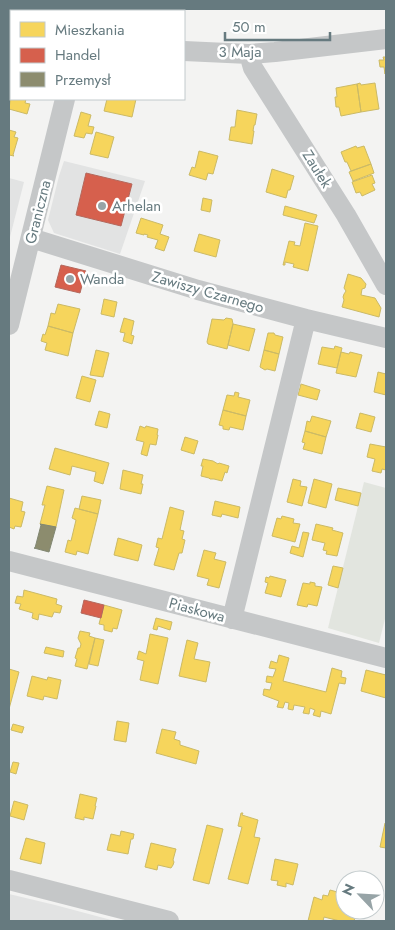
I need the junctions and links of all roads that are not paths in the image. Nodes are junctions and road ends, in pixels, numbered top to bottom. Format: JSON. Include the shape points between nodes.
{"nodes":[{"id":1,"x":386,"y":39,"type":"edge"},
{"id":2,"x":185,"y":51,"type":"edge"},
{"id":3,"x":249,"y":54,"type":"junction"},
{"id":4,"x":66,"y":100,"type":"edge"},
{"id":5,"x":31,"y":238,"type":"junction"},
{"id":6,"x":386,"y":285,"type":"edge"},
{"id":7,"x":306,"y":319,"type":"junction"},
{"id":8,"x":9,"y":326,"type":"edge"},
{"id":9,"x":386,"y":338,"type":"edge"},
{"id":10,"x":9,"y":561,"type":"edge"},
{"id":11,"x":232,"y":618,"type":"junction"},
{"id":12,"x":386,"y":658,"type":"edge"},
{"id":13,"x":9,"y":880,"type":"edge"},
{"id":14,"x":169,"y":921,"type":"edge"}],
"edges":[{"from":1,"to":3,"type":"street","name":"3 Maja"},
{"from":2,"to":3,"type":"street","name":"3 Maja"},
{"from":3,"to":6,"type":"street","name":"Zaułek","via":[[253,68]]},
{"from":4,"to":5,"type":"street","name":"Graniczna"},
{"from":5,"to":7,"type":"street","name":"Zawiszy Czarnego","via":[[198,290]]},
{"from":5,"to":8,"type":"street","name":"Graniczna"},
{"from":7,"to":9,"type":"street","name":"Zawiszy Czarnego"},
{"from":7,"to":11,"type":"street"},
{"from":10,"to":11,"type":"street","name":"Piaskowa"},
{"from":11,"to":12,"type":"street","name":"Piaskowa"},
{"from":13,"to":14,"type":"street"}]}
